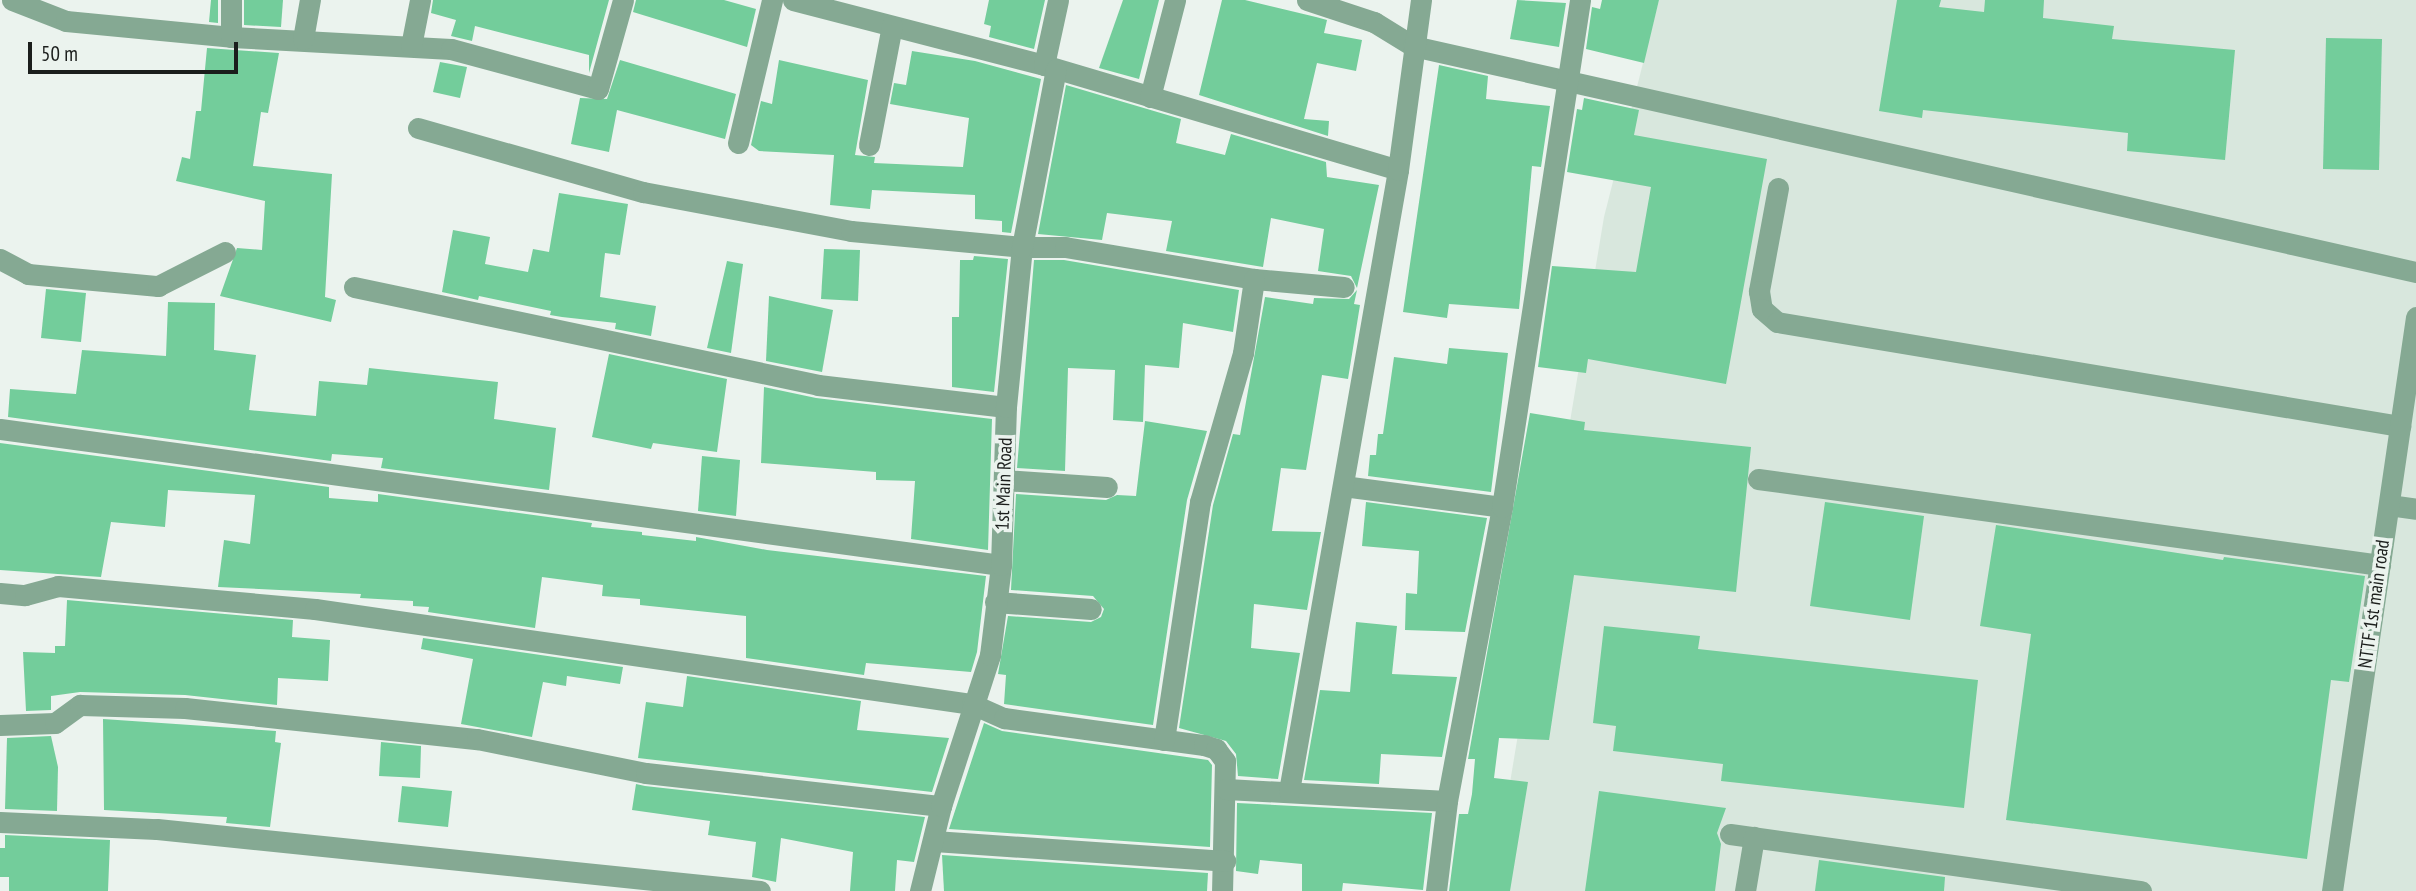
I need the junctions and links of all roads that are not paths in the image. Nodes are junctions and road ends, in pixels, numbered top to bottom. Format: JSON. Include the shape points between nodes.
{"nodes":[{"id":1,"x":12,"y":0,"type":"edge"},
{"id":2,"x":231,"y":0,"type":"edge"},
{"id":3,"x":310,"y":0,"type":"edge"},
{"id":4,"x":420,"y":0,"type":"edge"},
{"id":5,"x":624,"y":0,"type":"edge"},
{"id":6,"x":772,"y":0,"type":"edge"},
{"id":7,"x":793,"y":0,"type":"edge"},
{"id":8,"x":1058,"y":0,"type":"edge"},
{"id":9,"x":1175,"y":0,"type":"edge"},
{"id":10,"x":1307,"y":0,"type":"edge"},
{"id":11,"x":1421,"y":0,"type":"edge"},
{"id":12,"x":1580,"y":0,"type":"edge"},
{"id":13,"x":892,"y":26,"type":"junction"},
{"id":14,"x":231,"y":37,"type":"junction"},
{"id":15,"x":303,"y":39,"type":"junction"},
{"id":16,"x":411,"y":46,"type":"junction"},
{"id":17,"x":1413,"y":46,"type":"junction"},
{"id":18,"x":1050,"y":67,"type":"junction"},
{"id":19,"x":1565,"y":78,"type":"junction"},
{"id":20,"x":1150,"y":97,"type":"junction"},
{"id":21,"x":418,"y":128,"type":"dead end"},
{"id":22,"x":738,"y":143,"type":"dead end"},
{"id":23,"x":869,"y":145,"type":"dead end"},
{"id":24,"x":1398,"y":170,"type":"junction"},
{"id":25,"x":1778,"y":188,"type":"dead end"},
{"id":26,"x":1022,"y":247,"type":"junction"},
{"id":27,"x":225,"y":252,"type":"dead end"},
{"id":28,"x":0,"y":259,"type":"edge"},
{"id":29,"x":2416,"y":272,"type":"edge"},
{"id":30,"x":1254,"y":279,"type":"junction"},
{"id":31,"x":354,"y":287,"type":"dead end"},
{"id":32,"x":1345,"y":287,"type":"dead end"},
{"id":33,"x":2416,"y":317,"type":"edge"},
{"id":34,"x":1006,"y":407,"type":"junction"},
{"id":35,"x":2400,"y":426,"type":"junction"},
{"id":36,"x":0,"y":429,"type":"edge"},
{"id":37,"x":1758,"y":479,"type":"dead end"},
{"id":38,"x":1004,"y":480,"type":"junction"},
{"id":39,"x":1343,"y":486,"type":"junction"},
{"id":40,"x":1107,"y":487,"type":"dead end"},
{"id":41,"x":2389,"y":505,"type":"junction"},
{"id":42,"x":1502,"y":507,"type":"junction"},
{"id":43,"x":2416,"y":509,"type":"edge"},
{"id":44,"x":1001,"y":565,"type":"junction"},
{"id":45,"x":2380,"y":565,"type":"junction"},
{"id":46,"x":0,"y":593,"type":"edge"},
{"id":47,"x":995,"y":602,"type":"junction"},
{"id":48,"x":1091,"y":609,"type":"dead end"},
{"id":49,"x":972,"y":704,"type":"junction"},
{"id":50,"x":0,"y":725,"type":"edge"},
{"id":51,"x":1164,"y":740,"type":"junction"},
{"id":52,"x":1226,"y":789,"type":"junction"},
{"id":53,"x":1289,"y":791,"type":"junction"},
{"id":54,"x":1447,"y":801,"type":"junction"},
{"id":55,"x":941,"y":806,"type":"junction"},
{"id":56,"x":0,"y":822,"type":"edge"},
{"id":57,"x":1730,"y":834,"type":"dead end"},
{"id":58,"x":1754,"y":837,"type":"junction"},
{"id":59,"x":934,"y":841,"type":"junction"},
{"id":60,"x":1225,"y":862,"type":"junction"},
{"id":61,"x":760,"y":891,"type":"edge"},
{"id":62,"x":920,"y":891,"type":"edge"},
{"id":63,"x":1222,"y":891,"type":"edge"},
{"id":64,"x":1436,"y":891,"type":"edge"},
{"id":65,"x":1745,"y":891,"type":"edge"},
{"id":66,"x":2141,"y":891,"type":"edge"},
{"id":67,"x":2332,"y":891,"type":"edge"}],
"edges":[{"from":1,"to":14,"type":"street","via":[[66,21]]},
{"from":2,"to":14,"type":"street"},
{"from":3,"to":15,"type":"street"},
{"from":4,"to":16,"type":"street"},
{"from":5,"to":16,"type":"street","via":[[598,89],[450,49]]},
{"from":6,"to":22,"type":"street"},
{"from":7,"to":13,"type":"street"},
{"from":8,"to":18,"type":"street","name":"1st Main Road"},
{"from":9,"to":20,"type":"street"},
{"from":10,"to":17,"type":"street","via":[[1374,22]]},
{"from":11,"to":17,"type":"street"},
{"from":12,"to":19,"type":"street"},
{"from":13,"to":18,"type":"street"},
{"from":13,"to":23,"type":"street"},
{"from":14,"to":15,"type":"street"},
{"from":15,"to":16,"type":"street"},
{"from":17,"to":19,"type":"street"},
{"from":17,"to":24,"type":"street"},
{"from":18,"to":20,"type":"street"},
{"from":18,"to":26,"type":"street","name":"1st Main Road"},
{"from":19,"to":29,"type":"street"},
{"from":19,"to":42,"type":"street"},
{"from":20,"to":24,"type":"street"},
{"from":21,"to":26,"type":"street","via":[[643,192],[850,231]]},
{"from":24,"to":39,"type":"street"},
{"from":25,"to":35,"type":"street","via":[[1759,291],[1762,309],[1777,323]]},
{"from":26,"to":30,"type":"street","via":[[1065,247]]},
{"from":26,"to":34,"type":"street","name":"1st Main Road"},
{"from":27,"to":28,"type":"street","via":[[158,286],[28,274]]},
{"from":30,"to":32,"type":"street"},
{"from":30,"to":51,"type":"street","via":[[1243,353],[1200,502]]},
{"from":31,"to":34,"type":"street","via":[[818,385]]},
{"from":33,"to":35,"type":"street","name":"NTTF 1st main road"},
{"from":34,"to":38,"type":"street","name":"1st Main Road"},
{"from":35,"to":41,"type":"street","name":"NTTF 1st main road"},
{"from":36,"to":44,"type":"street"},
{"from":37,"to":45,"type":"street"},
{"from":38,"to":40,"type":"street"},
{"from":38,"to":44,"type":"street","name":"1st Main Road"},
{"from":39,"to":42,"type":"street"},
{"from":39,"to":53,"type":"street"},
{"from":41,"to":43,"type":"street"},
{"from":41,"to":45,"type":"street","name":"NTTF 1st main road"},
{"from":42,"to":54,"type":"street"},
{"from":44,"to":47,"type":"street","name":"1st Main Road"},
{"from":45,"to":67,"type":"street","name":"NTTF 1st main road"},
{"from":46,"to":49,"type":"street","via":[[25,595],[58,586],[315,609]]},
{"from":47,"to":48,"type":"street"},
{"from":47,"to":49,"type":"street","name":"1st Main Road","via":[[990,655]]},
{"from":49,"to":51,"type":"street","via":[[1004,718]]},
{"from":49,"to":55,"type":"street","name":"1st Main Road"},
{"from":50,"to":55,"type":"street","via":[[55,723],[80,705],[198,709],[477,739],[646,773]]},
{"from":51,"to":52,"type":"street","via":[[1216,750],[1225,761]]},
{"from":52,"to":53,"type":"street"},
{"from":52,"to":60,"type":"street"},
{"from":53,"to":54,"type":"street"},
{"from":54,"to":64,"type":"street"},
{"from":55,"to":59,"type":"street","name":"1st Main Road"},
{"from":56,"to":61,"type":"street","via":[[157,829]]},
{"from":57,"to":58,"type":"street"},
{"from":58,"to":65,"type":"street"},
{"from":58,"to":66,"type":"street"},
{"from":59,"to":60,"type":"street"},
{"from":59,"to":62,"type":"street","name":"1st Main Road"},
{"from":60,"to":63,"type":"street"}]}
